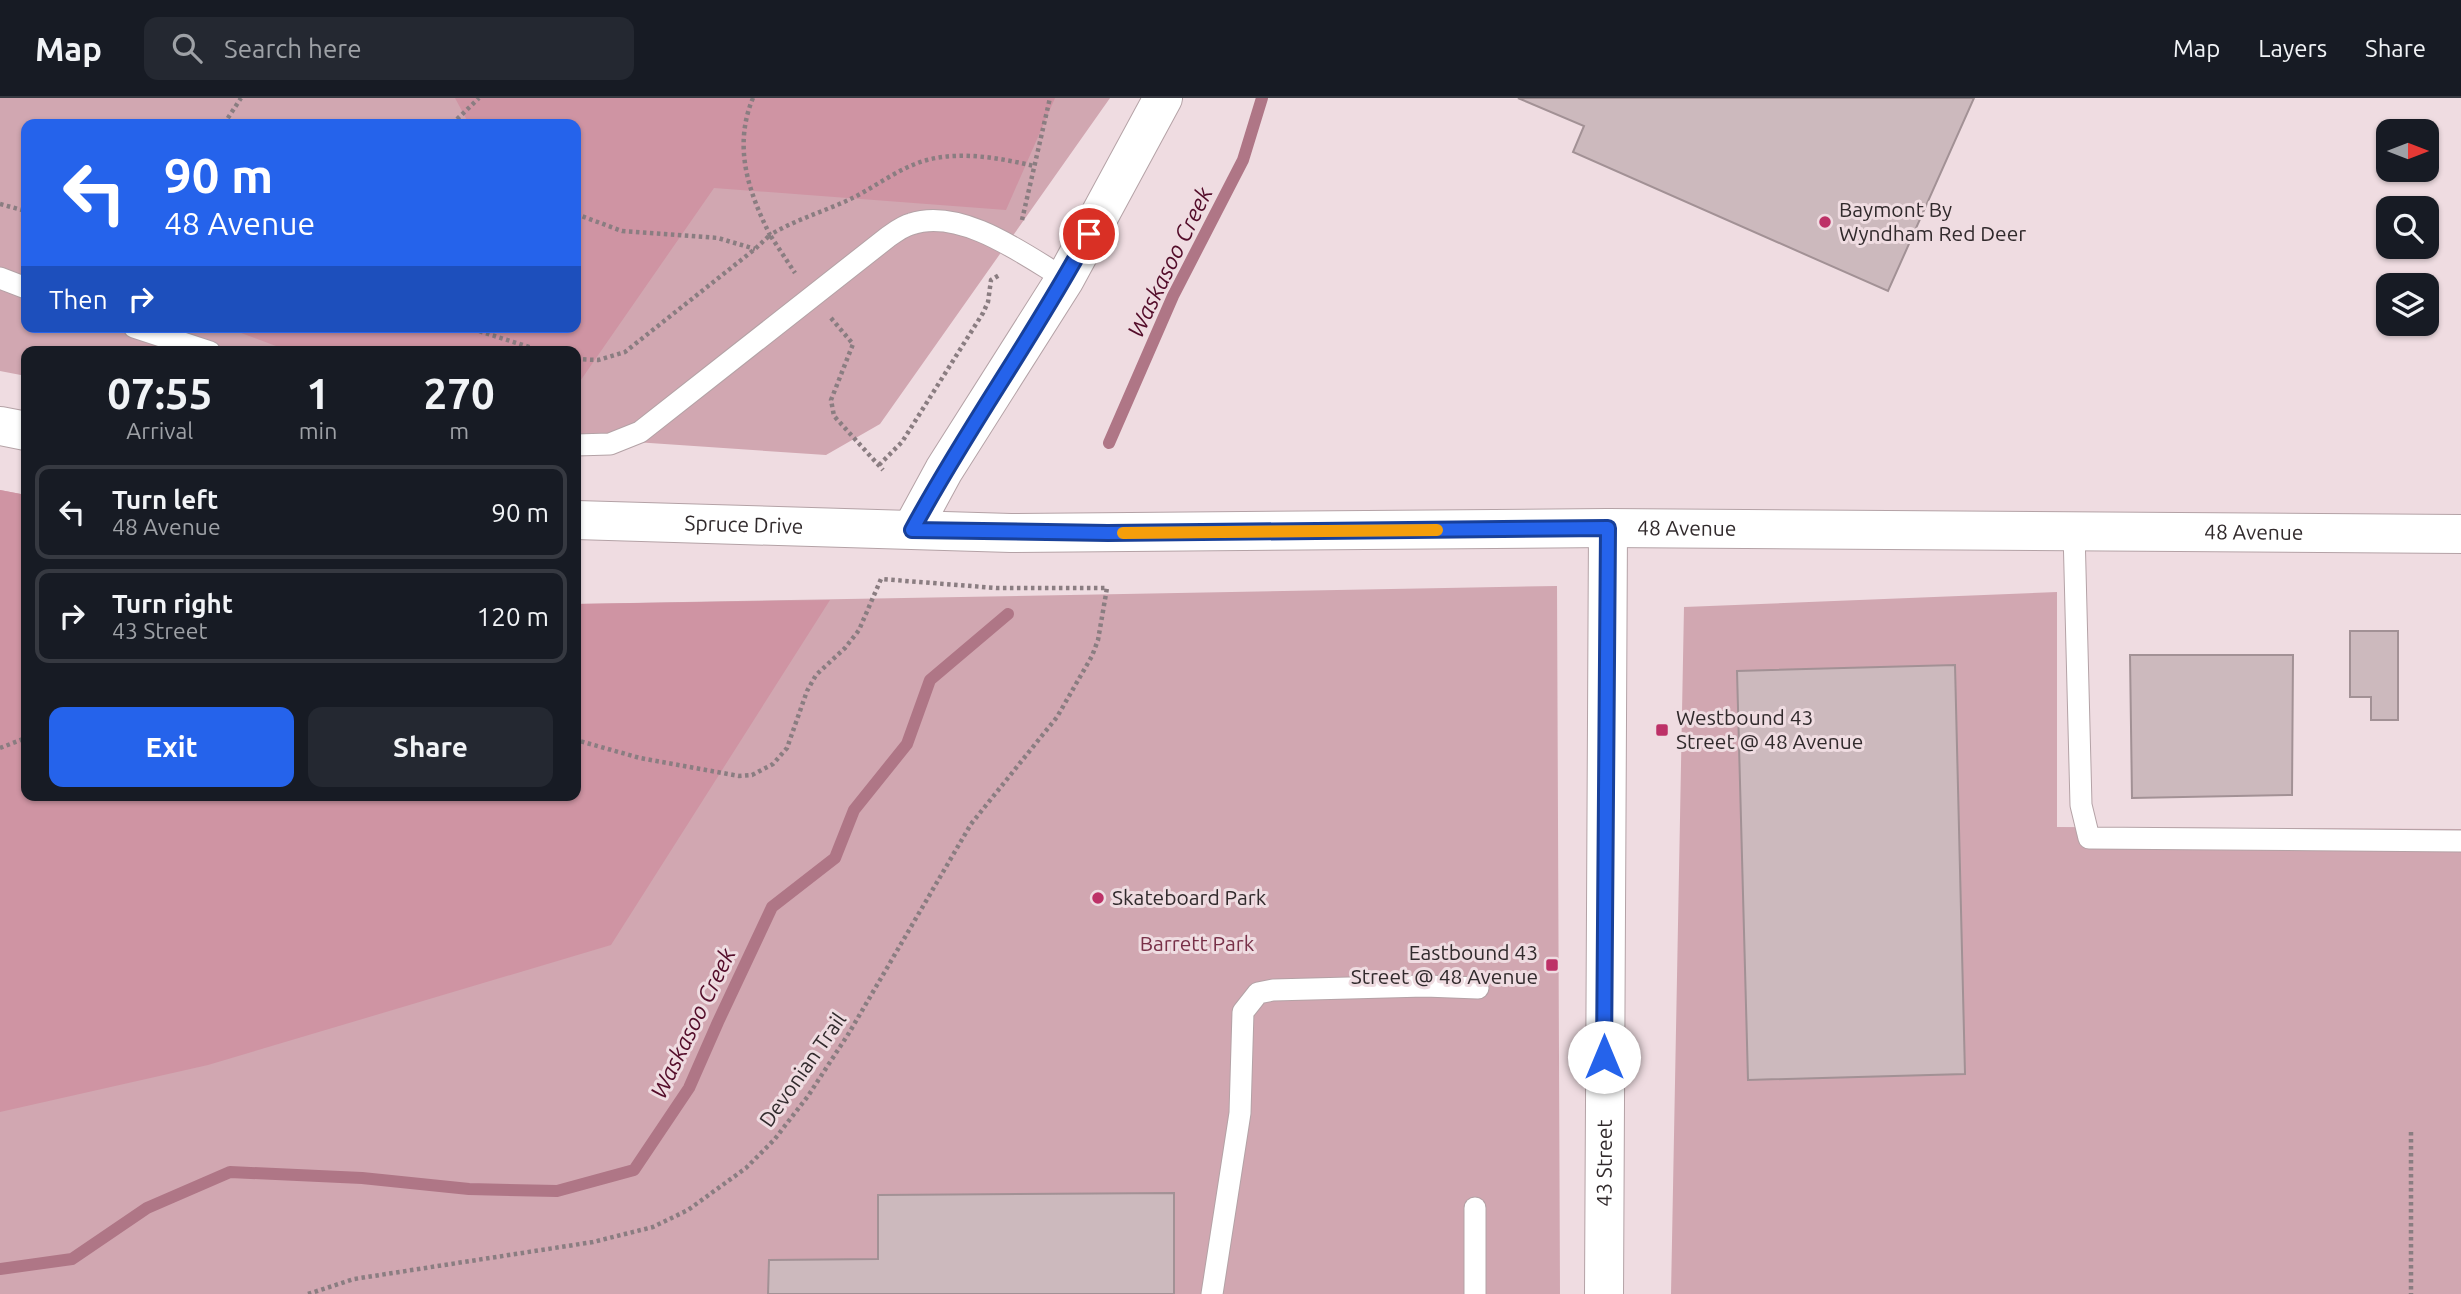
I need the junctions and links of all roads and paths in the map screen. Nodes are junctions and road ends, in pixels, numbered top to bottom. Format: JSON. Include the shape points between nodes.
{"nodes":[{"id":1,"x":241,"y":98,"type":"edge"},
{"id":2,"x":479,"y":98,"type":"edge"},
{"id":3,"x":753,"y":98,"type":"edge"},
{"id":4,"x":1050,"y":98,"type":"edge"},
{"id":5,"x":1163,"y":98,"type":"edge"},
{"id":6,"x":227,"y":119,"type":"edge"},
{"id":7,"x":457,"y":119,"type":"edge"},
{"id":8,"x":1034,"y":166,"type":"junction"},
{"id":9,"x":0,"y":205,"type":"edge"},
{"id":10,"x":21,"y":210,"type":"edge"},
{"id":11,"x":581,"y":216,"type":"edge"},
{"id":12,"x":1013,"y":247,"type":"junction"},
{"id":13,"x":755,"y":249,"type":"dead end"},
{"id":14,"x":0,"y":278,"type":"edge"},
{"id":15,"x":1065,"y":279,"type":"junction"},
{"id":16,"x":21,"y":286,"type":"edge"},
{"id":17,"x":152,"y":333,"type":"edge"},
{"id":18,"x":485,"y":333,"type":"edge"},
{"id":19,"x":192,"y":346,"type":"edge"},
{"id":20,"x":526,"y":346,"type":"edge"},
{"id":21,"x":0,"y":426,"type":"edge"},
{"id":22,"x":21,"y":430,"type":"edge"},
{"id":23,"x":581,"y":444,"type":"edge"},
{"id":24,"x":879,"y":465,"type":"dead end"},
{"id":25,"x":581,"y":520,"type":"edge"},
{"id":26,"x":1608,"y":528,"type":"junction"},
{"id":27,"x":912,"y":530,"type":"junction"},
{"id":28,"x":2074,"y":531,"type":"junction"},
{"id":29,"x":2461,"y":534,"type":"edge"},
{"id":30,"x":21,"y":740,"type":"edge"},
{"id":31,"x":581,"y":741,"type":"edge"},
{"id":32,"x":0,"y":748,"type":"edge"},
{"id":33,"x":2461,"y":841,"type":"edge"},
{"id":34,"x":1478,"y":988,"type":"dead end"},
{"id":35,"x":2410,"y":1132,"type":"dead end"},
{"id":36,"x":1475,"y":1208,"type":"dead end"},
{"id":37,"x":308,"y":1294,"type":"edge"},
{"id":38,"x":1212,"y":1294,"type":"edge"},
{"id":39,"x":1475,"y":1294,"type":"edge"},
{"id":40,"x":1604,"y":1294,"type":"edge"},
{"id":41,"x":2410,"y":1294,"type":"edge"}],
"edges":[{"from":1,"to":6,"type":"path"},
{"from":2,"to":7,"type":"path"},
{"from":3,"to":8,"type":"path","via":[[744,130],[743,158],[754,203],[770,235],[927,160],[989,157]]},
{"from":4,"to":8,"type":"path"},
{"from":5,"to":15,"type":"street"},
{"from":8,"to":12,"type":"path"},
{"from":9,"to":10,"type":"path"},
{"from":11,"to":13,"type":"path","via":[[622,231],[718,238]]},
{"from":12,"to":15,"type":"lane"},
{"from":12,"to":23,"type":"lane","via":[[962,225],[937,221],[909,224],[640,432],[610,444]]},
{"from":12,"to":24,"type":"path","via":[[1002,272],[990,280],[983,313],[902,442]]},
{"from":14,"to":16,"type":"lane"},
{"from":15,"to":27,"type":"street","via":[[944,470]]},
{"from":17,"to":19,"type":"lane"},
{"from":18,"to":20,"type":"path"},
{"from":21,"to":22,"type":"street"},
{"from":25,"to":27,"type":"street","name":"Spruce Drive"},
{"from":26,"to":27,"type":"street","name":"48 Avenue","via":[[1108,533]]},
{"from":26,"to":28,"type":"street","name":"48 Avenue"},
{"from":26,"to":40,"type":"street","name":"43 Street"},
{"from":28,"to":29,"type":"street","name":"48 Avenue"},
{"from":28,"to":33,"type":"lane","via":[[2081,805],[2089,838]]},
{"from":30,"to":32,"type":"path"},
{"from":31,"to":37,"type":"path","name":"Devonian Trail","via":[[640,758],[751,775],[773,764],[788,748],[807,691],[816,675],[859,630],[881,579],[996,588],[1108,588],[1093,656],[1057,717],[971,824],[808,1096],[746,1168],[688,1210],[653,1227],[593,1242],[354,1279]]},
{"from":34,"to":38,"type":"lane","via":[[1273,990],[1258,993],[1248,1003],[1242,1020],[1240,1113]]},
{"from":35,"to":41,"type":"path"},
{"from":36,"to":39,"type":"lane"}]}
